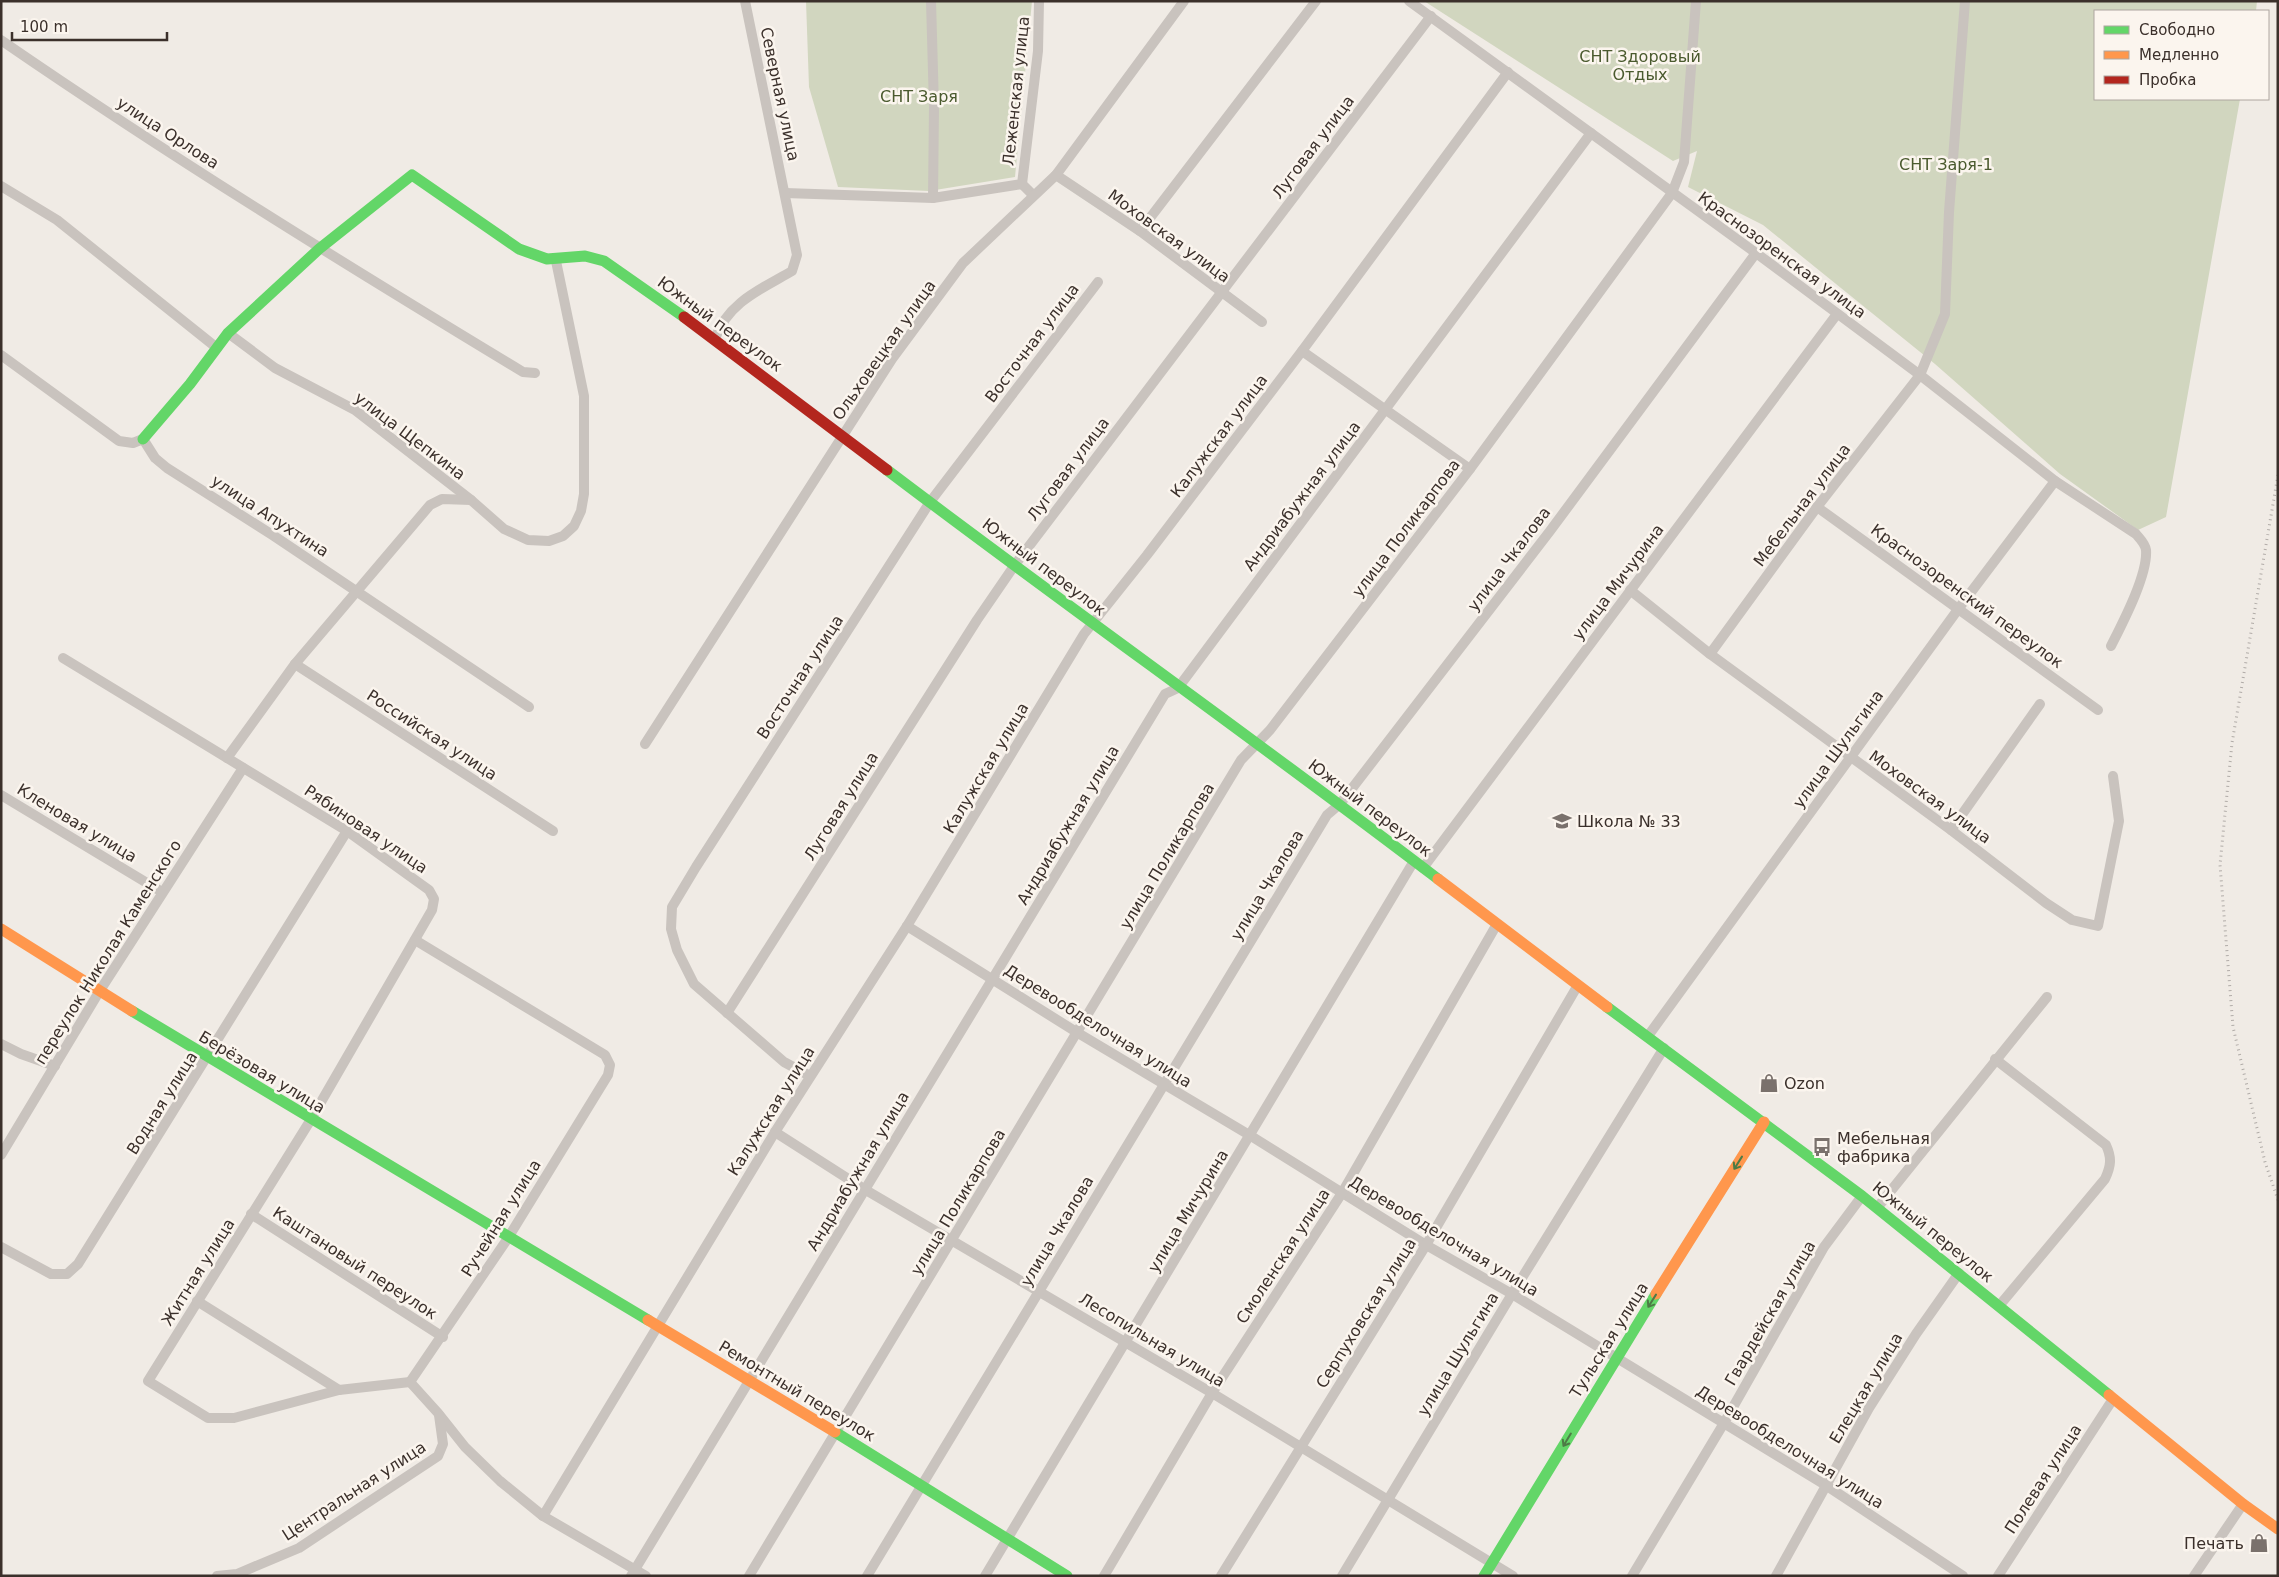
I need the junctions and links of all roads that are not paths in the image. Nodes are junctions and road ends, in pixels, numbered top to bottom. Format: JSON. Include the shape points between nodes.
{"nodes":[{"id":1,"x":745,"y":1,"type":"edge"},
{"id":2,"x":931,"y":1,"type":"edge"},
{"id":3,"x":1039,"y":1,"type":"edge"},
{"id":4,"x":1184,"y":1,"type":"edge"},
{"id":5,"x":1316,"y":1,"type":"edge"},
{"id":6,"x":1409,"y":1,"type":"edge"},
{"id":7,"x":1696,"y":1,"type":"edge"},
{"id":8,"x":1965,"y":1,"type":"edge"},
{"id":9,"x":1431,"y":16,"type":"junction"},
{"id":10,"x":1,"y":40,"type":"edge"},
{"id":11,"x":1508,"y":72,"type":"junction"},
{"id":12,"x":1591,"y":133,"type":"junction"},
{"id":13,"x":1056,"y":175,"type":"junction"},
{"id":14,"x":1022,"y":184,"type":"junction"},
{"id":15,"x":1,"y":186,"type":"edge"},
{"id":16,"x":785,"y":193,"type":"junction"},
{"id":17,"x":1672,"y":193,"type":"junction"},
{"id":18,"x":1032,"y":196,"type":"junction"},
{"id":19,"x":933,"y":198,"type":"junction"},
{"id":20,"x":1140,"y":231,"type":"junction"},
{"id":21,"x":319,"y":249,"type":"junction"},
{"id":22,"x":1756,"y":252,"type":"junction"},
{"id":23,"x":556,"y":261,"type":"junction"},
{"id":24,"x":1098,"y":282,"type":"dead end"},
{"id":25,"x":1221,"y":293,"type":"junction"},
{"id":26,"x":1837,"y":314,"type":"junction"},
{"id":27,"x":1262,"y":322,"type":"dead end"},
{"id":28,"x":228,"y":333,"type":"junction"},
{"id":29,"x":715,"y":339,"type":"junction"},
{"id":30,"x":217,"y":348,"type":"junction"},
{"id":31,"x":1302,"y":351,"type":"junction"},
{"id":32,"x":1,"y":355,"type":"edge"},
{"id":33,"x":535,"y":373,"type":"dead end"},
{"id":34,"x":1920,"y":375,"type":"junction"},
{"id":35,"x":1385,"y":410,"type":"junction"},
{"id":36,"x":843,"y":437,"type":"junction"},
{"id":37,"x":144,"y":439,"type":"junction"},
{"id":38,"x":1470,"y":469,"type":"junction"},
{"id":39,"x":2055,"y":481,"type":"junction"},
{"id":40,"x":471,"y":500,"type":"junction"},
{"id":41,"x":930,"y":502,"type":"junction"},
{"id":42,"x":1817,"y":507,"type":"junction"},
{"id":43,"x":1014,"y":566,"type":"junction"},
{"id":44,"x":1630,"y":590,"type":"junction"},
{"id":45,"x":356,"y":592,"type":"junction"},
{"id":46,"x":1959,"y":608,"type":"junction"},
{"id":47,"x":1092,"y":624,"type":"junction"},
{"id":48,"x":2111,"y":646,"type":"dead end"},
{"id":49,"x":1710,"y":654,"type":"junction"},
{"id":50,"x":63,"y":658,"type":"dead end"},
{"id":51,"x":295,"y":664,"type":"junction"},
{"id":52,"x":1178,"y":688,"type":"junction"},
{"id":53,"x":2040,"y":704,"type":"dead end"},
{"id":54,"x":529,"y":707,"type":"dead end"},
{"id":55,"x":2098,"y":710,"type":"dead end"},
{"id":56,"x":644,"y":744,"type":"dead end"},
{"id":57,"x":1256,"y":744,"type":"junction"},
{"id":58,"x":227,"y":758,"type":"junction"},
{"id":59,"x":1851,"y":758,"type":"junction"},
{"id":60,"x":244,"y":768,"type":"junction"},
{"id":61,"x":2113,"y":776,"type":"dead end"},
{"id":62,"x":1,"y":796,"type":"edge"},
{"id":63,"x":1340,"y":804,"type":"junction"},
{"id":64,"x":1951,"y":830,"type":"junction"},
{"id":65,"x":553,"y":831,"type":"dead end"},
{"id":66,"x":347,"y":832,"type":"junction"},
{"id":67,"x":1419,"y":865,"type":"junction"},
{"id":68,"x":162,"y":892,"type":"junction"},
{"id":69,"x":1497,"y":924,"type":"junction"},
{"id":70,"x":908,"y":926,"type":"junction"},
{"id":71,"x":1,"y":930,"type":"edge"},
{"id":72,"x":414,"y":940,"type":"junction"},
{"id":73,"x":993,"y":978,"type":"junction"},
{"id":74,"x":1578,"y":985,"type":"junction"},
{"id":75,"x":99,"y":992,"type":"junction"},
{"id":76,"x":2047,"y":997,"type":"dead end"},
{"id":77,"x":727,"y":1013,"type":"junction"},
{"id":78,"x":1078,"y":1033,"type":"junction"},
{"id":79,"x":1648,"y":1036,"type":"junction"},
{"id":80,"x":1,"y":1044,"type":"edge"},
{"id":81,"x":1664,"y":1048,"type":"junction"},
{"id":82,"x":208,"y":1058,"type":"junction"},
{"id":83,"x":1995,"y":1059,"type":"junction"},
{"id":84,"x":54,"y":1066,"type":"junction"},
{"id":85,"x":810,"y":1076,"type":"junction"},
{"id":86,"x":1163,"y":1085,"type":"junction"},
{"id":87,"x":310,"y":1121,"type":"junction"},
{"id":88,"x":1764,"y":1122,"type":"junction"},
{"id":89,"x":775,"y":1132,"type":"junction"},
{"id":90,"x":1251,"y":1136,"type":"junction"},
{"id":91,"x":1,"y":1155,"type":"edge"},
{"id":92,"x":864,"y":1189,"type":"junction"},
{"id":93,"x":1342,"y":1193,"type":"junction"},
{"id":94,"x":1862,"y":1196,"type":"junction"},
{"id":95,"x":1877,"y":1208,"type":"junction"},
{"id":96,"x":251,"y":1214,"type":"junction"},
{"id":97,"x":508,"y":1238,"type":"junction"},
{"id":98,"x":953,"y":1240,"type":"junction"},
{"id":99,"x":1426,"y":1245,"type":"junction"},
{"id":100,"x":1,"y":1248,"type":"edge"},
{"id":101,"x":1959,"y":1273,"type":"junction"},
{"id":102,"x":1038,"y":1290,"type":"junction"},
{"id":103,"x":1512,"y":1294,"type":"junction"},
{"id":104,"x":197,"y":1302,"type":"junction"},
{"id":105,"x":1999,"y":1306,"type":"junction"},
{"id":106,"x":658,"y":1326,"type":"junction"},
{"id":107,"x":443,"y":1336,"type":"junction"},
{"id":108,"x":1126,"y":1342,"type":"junction"},
{"id":109,"x":1616,"y":1358,"type":"junction"},
{"id":110,"x":748,"y":1380,"type":"junction"},
{"id":111,"x":410,"y":1382,"type":"junction"},
{"id":112,"x":339,"y":1390,"type":"junction"},
{"id":113,"x":1212,"y":1393,"type":"junction"},
{"id":114,"x":2113,"y":1399,"type":"junction"},
{"id":115,"x":438,"y":1413,"type":"junction"},
{"id":116,"x":1724,"y":1423,"type":"junction"},
{"id":117,"x":835,"y":1432,"type":"junction"},
{"id":118,"x":1300,"y":1446,"type":"junction"},
{"id":119,"x":922,"y":1486,"type":"junction"},
{"id":120,"x":1827,"y":1486,"type":"junction"},
{"id":121,"x":1387,"y":1500,"type":"junction"},
{"id":122,"x":2243,"y":1504,"type":"junction"},
{"id":123,"x":543,"y":1516,"type":"junction"},
{"id":124,"x":2278,"y":1529,"type":"edge"},
{"id":125,"x":1008,"y":1538,"type":"junction"},
{"id":126,"x":1492,"y":1563,"type":"junction"},
{"id":127,"x":633,"y":1572,"type":"edge"},
{"id":128,"x":217,"y":1576,"type":"edge"},
{"id":129,"x":646,"y":1576,"type":"edge"},
{"id":130,"x":749,"y":1576,"type":"edge"},
{"id":131,"x":867,"y":1576,"type":"edge"},
{"id":132,"x":985,"y":1576,"type":"edge"},
{"id":133,"x":1068,"y":1576,"type":"edge"},
{"id":134,"x":1104,"y":1576,"type":"edge"},
{"id":135,"x":1221,"y":1576,"type":"edge"},
{"id":136,"x":1342,"y":1576,"type":"edge"},
{"id":137,"x":1484,"y":1576,"type":"edge"},
{"id":138,"x":1513,"y":1576,"type":"edge"},
{"id":139,"x":1632,"y":1576,"type":"edge"},
{"id":140,"x":1776,"y":1576,"type":"edge"},
{"id":141,"x":1963,"y":1576,"type":"edge"},
{"id":142,"x":1998,"y":1576,"type":"edge"},
{"id":143,"x":2194,"y":1576,"type":"edge"}],
"edges":[{"from":1,"to":16,"type":"street","name":"Северная улица"},
{"from":2,"to":19,"type":"street"},
{"from":3,"to":14,"type":"street","name":"Леженская улица","via":[[1038,51]]},
{"from":4,"to":13,"type":"street","name":"Ольховецкая улица"},
{"from":5,"to":20,"type":"street"},
{"from":6,"to":9,"type":"street","name":"Краснозоренская улица"},
{"from":7,"to":17,"type":"street","name":"улица Поликарпова","via":[[1684,162]]},
{"from":8,"to":34,"type":"street","name":"Мебельная улица","via":[[1948,212],[1945,314]]},
{"from":9,"to":11,"type":"street","name":"Краснозоренская улица"},
{"from":9,"to":25,"type":"street","name":"Луговая улица"},
{"from":10,"to":21,"type":"street","name":"улица Орлова"},
{"from":11,"to":12,"type":"street","name":"Краснозоренская улица"},
{"from":11,"to":31,"type":"street","name":"Калужская улица"},
{"from":12,"to":17,"type":"street","name":"Краснозоренская улица"},
{"from":12,"to":35,"type":"street","name":"Андриабужная улица"},
{"from":13,"to":18,"type":"street","name":"Ольховецкая улица"},
{"from":13,"to":20,"type":"street","name":"Моховская улица"},
{"from":14,"to":18,"type":"street","name":"Леженская улица"},
{"from":14,"to":19,"type":"street","name":"Леженская улица"},
{"from":15,"to":30,"type":"street","via":[[57,220]]},
{"from":16,"to":19,"type":"street","name":"Леженская улица"},
{"from":16,"to":29,"type":"street","name":"Северная улица","via":[[797,255],[792,271],[751,295],[726,315]]},
{"from":17,"to":22,"type":"street","name":"Краснозоренская улица"},
{"from":17,"to":38,"type":"street","name":"улица Поликарпова"},
{"from":18,"to":36,"type":"street","name":"Ольховецкая улица","via":[[963,263],[892,359]]},
{"from":20,"to":25,"type":"street","name":"Моховская улица"},
{"from":21,"to":23,"type":"main road","name":"Южный переулок","via":[[412,175],[519,249]]},
{"from":21,"to":28,"type":"main road"},
{"from":21,"to":33,"type":"street","name":"улица Орлова","via":[[523,372]]},
{"from":22,"to":26,"type":"street","name":"Краснозоренская улица"},
{"from":22,"to":63,"type":"street","name":"улица Чкалова","via":[[1556,523]]},
{"from":23,"to":29,"type":"main road","name":"Южный переулок","via":[[584,255],[604,261]]},
{"from":23,"to":40,"type":"street","name":"улица Щепкина","via":[[584,396],[584,494],[581,511],[574,526],[563,536],[549,542],[528,540],[504,529]]},
{"from":24,"to":41,"type":"street","name":"Восточная улица"},
{"from":25,"to":27,"type":"street","name":"Моховская улица"},
{"from":25,"to":43,"type":"street","name":"Луговая улица"},
{"from":26,"to":34,"type":"street","name":"Краснозоренская улица"},
{"from":26,"to":44,"type":"street","name":"улица Мичурина"},
{"from":28,"to":30,"type":"main road"},
{"from":28,"to":40,"type":"street","name":"улица Щепкина","via":[[275,368],[356,410]]},
{"from":29,"to":36,"type":"main road","name":"Южный переулок"},
{"from":30,"to":37,"type":"main road"},
{"from":31,"to":35,"type":"street"},
{"from":31,"to":47,"type":"street","name":"Калужская улица"},
{"from":32,"to":37,"type":"street","via":[[119,441],[133,443]]},
{"from":34,"to":39,"type":"street","name":"Краснозоренская улица"},
{"from":34,"to":42,"type":"street","name":"Мебельная улица"},
{"from":35,"to":38,"type":"street"},
{"from":35,"to":52,"type":"street","name":"Андриабужная улица"},
{"from":36,"to":41,"type":"main road","name":"Южный переулок"},
{"from":36,"to":56,"type":"street","name":"Ольховецкая улица"},
{"from":37,"to":45,"type":"street","name":"улица Апухтина","via":[[155,458],[167,468]]},
{"from":38,"to":57,"type":"street","name":"улица Поликарпова"},
{"from":39,"to":46,"type":"street","name":"улица Шульгина"},
{"from":39,"to":48,"type":"street","name":"Краснозоренская улица","via":[[2144,542],[2143,569]]},
{"from":40,"to":45,"type":"street","via":[[442,498],[430,505]]},
{"from":41,"to":43,"type":"main road","name":"Южный переулок"},
{"from":41,"to":77,"type":"street","name":"Восточная улица","via":[[672,907],[671,929],[677,950],[694,984]]},
{"from":42,"to":46,"type":"street","name":"Краснозоренский переулок"},
{"from":42,"to":49,"type":"street","name":"Мебельная улица"},
{"from":43,"to":47,"type":"main road","name":"Южный переулок"},
{"from":43,"to":77,"type":"street","name":"Луговая улица"},
{"from":44,"to":49,"type":"street","name":"Моховская улица"},
{"from":44,"to":67,"type":"street","name":"улица Мичурина"},
{"from":45,"to":51,"type":"street"},
{"from":45,"to":54,"type":"street","name":"улица Апухтина"},
{"from":46,"to":55,"type":"street","name":"Краснозоренский переулок"},
{"from":46,"to":59,"type":"street","name":"улица Шульгина"},
{"from":47,"to":52,"type":"main road","name":"Южный переулок"},
{"from":47,"to":70,"type":"street","name":"Калужская улица"},
{"from":49,"to":59,"type":"street","name":"Моховская улица"},
{"from":50,"to":58,"type":"street","name":"Рябиновая улица"},
{"from":51,"to":58,"type":"street"},
{"from":51,"to":65,"type":"street","name":"Российская улица"},
{"from":52,"to":57,"type":"main road","name":"Южный переулок"},
{"from":52,"to":73,"type":"street","name":"Андриабужная улица","via":[[1165,694]]},
{"from":53,"to":64,"type":"street"},
{"from":57,"to":63,"type":"main road","name":"Южный переулок"},
{"from":57,"to":78,"type":"street","name":"улица Поликарпова","via":[[1242,760]]},
{"from":58,"to":60,"type":"street","name":"Рябиновая улица"},
{"from":59,"to":64,"type":"street","name":"Моховская улица"},
{"from":59,"to":79,"type":"street","name":"улица Шульгина"},
{"from":60,"to":66,"type":"street","name":"Рябиновая улица"},
{"from":60,"to":68,"type":"street","name":"переулок Николая Каменского"},
{"from":61,"to":64,"type":"street","name":"Моховская улица","via":[[2119,821],[2098,926],[2072,920]]},
{"from":62,"to":68,"type":"street","name":"Кленовая улица"},
{"from":63,"to":67,"type":"main road","name":"Южный переулок"},
{"from":63,"to":86,"type":"street","name":"улица Чкалова","via":[[1327,815]]},
{"from":66,"to":72,"type":"street","name":"Рябиновая улица","via":[[429,890],[434,899],[432,910]]},
{"from":66,"to":82,"type":"street","name":"Водная улица"},
{"from":67,"to":69,"type":"main road","name":"Южный переулок"},
{"from":67,"to":90,"type":"street","name":"улица Мичурина"},
{"from":68,"to":75,"type":"street","name":"переулок Николая Каменского"},
{"from":69,"to":74,"type":"main road","name":"Южный переулок"},
{"from":69,"to":93,"type":"street","name":"Смоленская улица"},
{"from":70,"to":73,"type":"street","name":"Деревообделочная улица"},
{"from":70,"to":85,"type":"street","name":"Калужская улица"},
{"from":71,"to":75,"type":"main road","name":"Берёзовая улица"},
{"from":72,"to":87,"type":"street","name":"Житная улица"},
{"from":72,"to":97,"type":"street","name":"Ручейная улица","via":[[605,1056],[610,1065],[608,1075]]},
{"from":73,"to":78,"type":"street","name":"Деревообделочная улица"},
{"from":73,"to":92,"type":"street","name":"Андриабужная улица"},
{"from":74,"to":79,"type":"main road","name":"Южный переулок"},
{"from":74,"to":99,"type":"street","name":"Серпуховская улица"},
{"from":75,"to":82,"type":"main road","name":"Берёзовая улица"},
{"from":75,"to":84,"type":"street","name":"переулок Николая Каменского"},
{"from":76,"to":83,"type":"street"},
{"from":77,"to":85,"type":"street","name":"Восточная улица","via":[[784,1062]]},
{"from":78,"to":86,"type":"street","name":"Деревообделочная улица"},
{"from":78,"to":98,"type":"street","name":"улица Поликарпова"},
{"from":79,"to":81,"type":"main road","name":"Южный переулок"},
{"from":80,"to":84,"type":"street"},
{"from":81,"to":88,"type":"main road","name":"Южный переулок"},
{"from":81,"to":103,"type":"street","name":"улица Шульгина"},
{"from":82,"to":87,"type":"main road","name":"Берёзовая улица"},
{"from":82,"to":100,"type":"street","name":"Водная улица","via":[[78,1264],[66,1274],[51,1274]]},
{"from":83,"to":95,"type":"street"},
{"from":83,"to":105,"type":"street","via":[[2106,1145],[2111,1165],[2105,1179]]},
{"from":84,"to":91,"type":"street","name":"переулок Николая Каменского"},
{"from":85,"to":89,"type":"street","name":"Калужская улица"},
{"from":86,"to":90,"type":"street","name":"Деревообделочная улица"},
{"from":86,"to":102,"type":"street","name":"улица Чкалова"},
{"from":87,"to":96,"type":"street","name":"Житная улица"},
{"from":87,"to":97,"type":"main road","name":"Берёзовая улица"},
{"from":88,"to":94,"type":"main road","name":"Южный переулок"},
{"from":88,"to":109,"type":"main road","name":"Тульская улица","one_way":true},
{"from":89,"to":92,"type":"street","name":"Лесопильная улица"},
{"from":89,"to":106,"type":"street","name":"Калужская улица"},
{"from":90,"to":93,"type":"street","name":"Деревообделочная улица"},
{"from":90,"to":108,"type":"street","name":"улица Мичурина"},
{"from":92,"to":98,"type":"street","name":"Лесопильная улица"},
{"from":92,"to":110,"type":"street","name":"Андриабужная улица"},
{"from":93,"to":99,"type":"street","name":"Деревообделочная улица"},
{"from":93,"to":113,"type":"street","name":"Смоленская улица"},
{"from":94,"to":95,"type":"main road","name":"Южный переулок"},
{"from":94,"to":116,"type":"street","name":"Гвардейская улица","via":[[1824,1247]]},
{"from":95,"to":101,"type":"main road","name":"Южный переулок"},
{"from":96,"to":104,"type":"street","name":"Житная улица"},
{"from":96,"to":107,"type":"street","name":"Каштановый переулок"},
{"from":97,"to":106,"type":"main road","name":"Ремонтный переулок"},
{"from":97,"to":107,"type":"street","name":"Ручейная улица"},
{"from":98,"to":102,"type":"street","name":"Лесопильная улица"},
{"from":98,"to":117,"type":"street","name":"улица Поликарпова"},
{"from":99,"to":103,"type":"street","name":"Деревообделочная улица"},
{"from":99,"to":118,"type":"street","name":"Серпуховская улица"},
{"from":101,"to":105,"type":"main road","name":"Южный переулок"},
{"from":101,"to":120,"type":"street","name":"Елецкая улица","via":[[1870,1408]]},
{"from":102,"to":108,"type":"street","name":"Лесопильная улица"},
{"from":102,"to":119,"type":"street","name":"улица Чкалова"},
{"from":103,"to":109,"type":"street","name":"Деревообделочная улица"},
{"from":103,"to":121,"type":"street","name":"улица Шульгина"},
{"from":104,"to":112,"type":"street"},
{"from":104,"to":112,"type":"street","name":"Житная улица","via":[[148,1381],[200,1414],[208,1418],[234,1418]]},
{"from":105,"to":114,"type":"main road","name":"Южный переулок"},
{"from":106,"to":110,"type":"main road","name":"Ремонтный переулок"},
{"from":106,"to":123,"type":"street","name":"Калужская улица"},
{"from":107,"to":111,"type":"street","name":"Ручейная улица"},
{"from":108,"to":113,"type":"street","name":"Лесопильная улица"},
{"from":108,"to":125,"type":"street","name":"улица Мичурина"},
{"from":109,"to":116,"type":"street","name":"Деревообделочная улица"},
{"from":109,"to":126,"type":"main road","name":"Тульская улица","one_way":true},
{"from":110,"to":117,"type":"main road","name":"Ремонтный переулок"},
{"from":110,"to":127,"type":"street","name":"Андриабужная улица"},
{"from":111,"to":112,"type":"street","name":"Житная улица"},
{"from":111,"to":115,"type":"street"},
{"from":113,"to":118,"type":"street","name":"Лесопильная улица"},
{"from":113,"to":134,"type":"street","name":"Смоленская улица"},
{"from":114,"to":122,"type":"main road","name":"Южный переулок"},
{"from":114,"to":142,"type":"street","name":"Полевая улица"},
{"from":115,"to":123,"type":"street","via":[[466,1448]]},
{"from":115,"to":128,"type":"street","name":"Центральная улица","via":[[443,1444],[438,1456],[299,1548],[237,1574]]},
{"from":116,"to":120,"type":"street","name":"Деревообделочная улица"},
{"from":116,"to":139,"type":"street","name":"Гвардейская улица"},
{"from":117,"to":119,"type":"main road","name":"Ремонтный переулок"},
{"from":117,"to":130,"type":"street","name":"улица Поликарпова"},
{"from":118,"to":121,"type":"street","name":"Лесопильная улица"},
{"from":118,"to":135,"type":"street","name":"Серпуховская улица"},
{"from":119,"to":125,"type":"main road","name":"Ремонтный переулок"},
{"from":119,"to":131,"type":"street","name":"улица Чкалова"},
{"from":120,"to":140,"type":"street","name":"Елецкая улица"},
{"from":120,"to":141,"type":"street","name":"Деревообделочная улица"},
{"from":121,"to":126,"type":"street","name":"Лесопильная улица"},
{"from":121,"to":136,"type":"street","name":"улица Шульгина"},
{"from":122,"to":124,"type":"main road","name":"Южный переулок"},
{"from":122,"to":143,"type":"street"},
{"from":123,"to":127,"type":"street"},
{"from":125,"to":132,"type":"street","name":"улица Мичурина"},
{"from":125,"to":133,"type":"main road","name":"Ремонтный переулок"},
{"from":126,"to":137,"type":"main road","name":"Тульская улица"},
{"from":126,"to":138,"type":"street","name":"Лесопильная улица"},
{"from":127,"to":129,"type":"street"}]}
